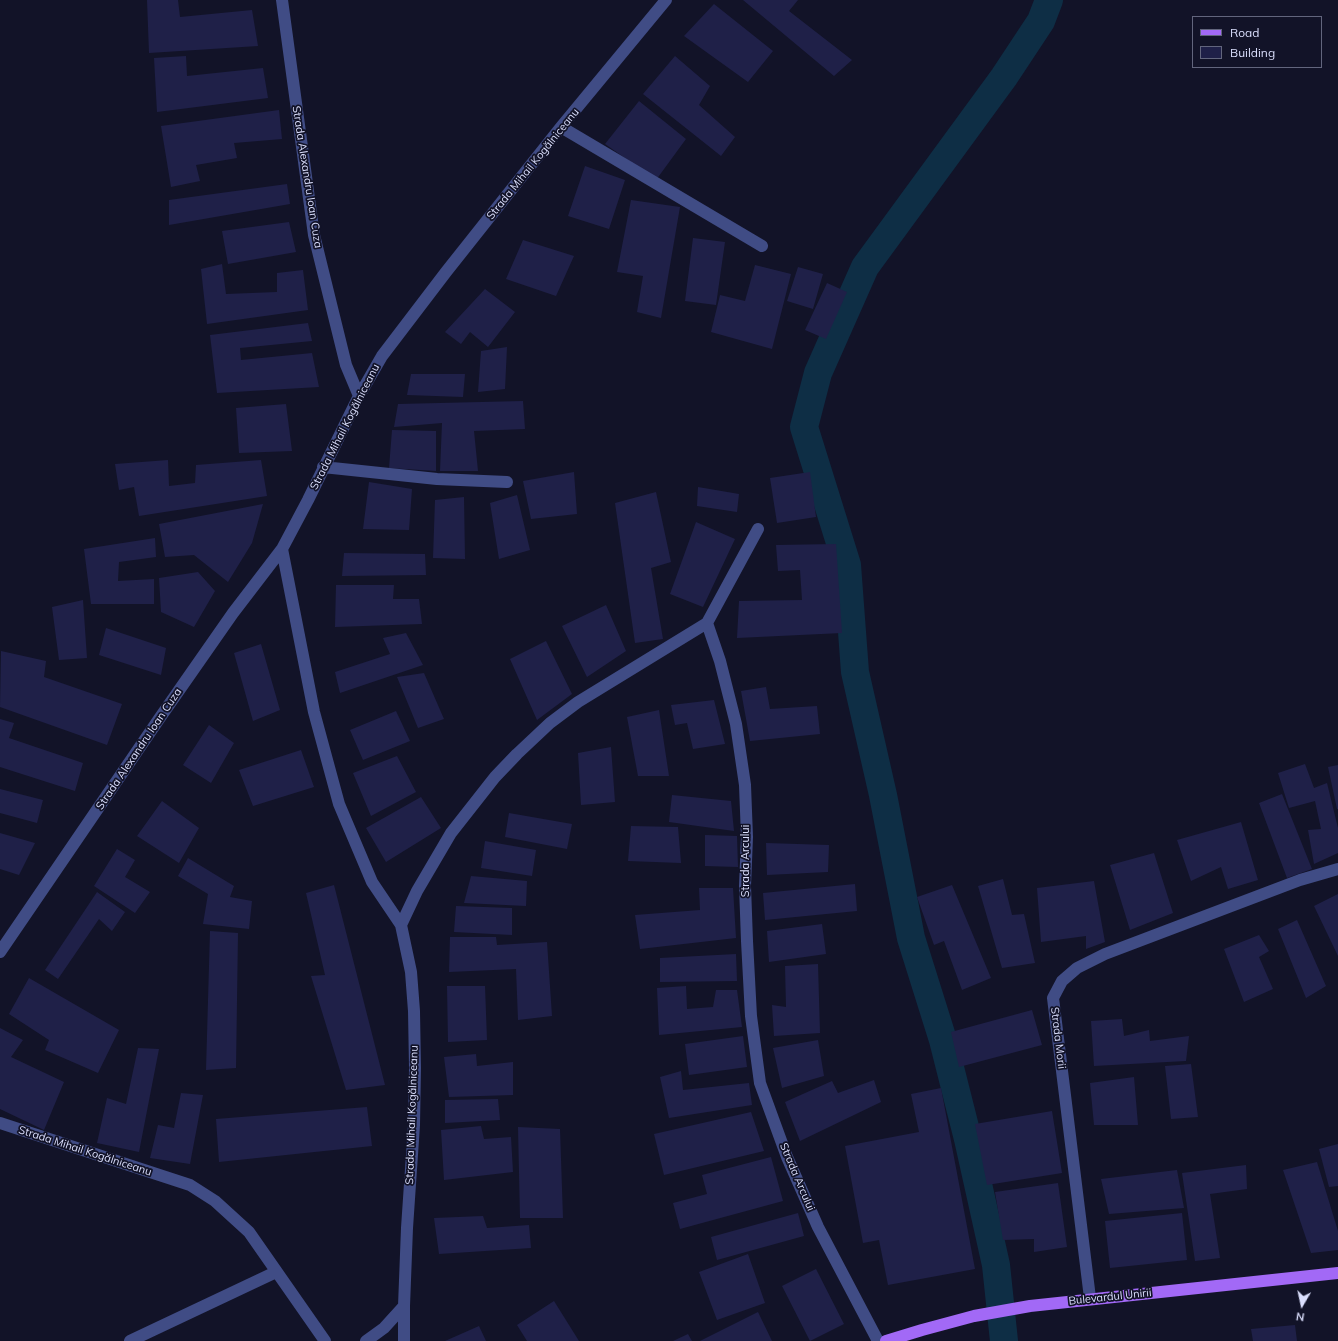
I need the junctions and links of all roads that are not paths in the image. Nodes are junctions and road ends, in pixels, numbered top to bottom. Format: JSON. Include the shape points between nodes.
{"nodes":[{"id":1,"x":282,"y":0,"type":"edge"},
{"id":2,"x":666,"y":0,"type":"edge"},
{"id":3,"x":561,"y":127,"type":"junction"},
{"id":4,"x":762,"y":246,"type":"dead end"},
{"id":5,"x":359,"y":396,"type":"junction"},
{"id":6,"x":323,"y":467,"type":"junction"},
{"id":7,"x":508,"y":482,"type":"dead end"},
{"id":8,"x":758,"y":529,"type":"dead end"},
{"id":9,"x":282,"y":549,"type":"junction"},
{"id":10,"x":707,"y":623,"type":"junction"},
{"id":11,"x":1338,"y":869,"type":"edge"},
{"id":12,"x":401,"y":925,"type":"junction"},
{"id":13,"x":0,"y":952,"type":"edge"},
{"id":14,"x":0,"y":1123,"type":"edge"},
{"id":15,"x":276,"y":1272,"type":"junction"},
{"id":16,"x":1338,"y":1273,"type":"edge"},
{"id":17,"x":1090,"y":1298,"type":"junction"},
{"id":18,"x":404,"y":1306,"type":"junction"},
{"id":19,"x":130,"y":1341,"type":"edge"},
{"id":20,"x":325,"y":1341,"type":"edge"},
{"id":21,"x":366,"y":1341,"type":"edge"},
{"id":22,"x":404,"y":1341,"type":"edge"},
{"id":23,"x":878,"y":1341,"type":"edge"},
{"id":24,"x":886,"y":1341,"type":"edge"}],
"edges":[{"from":1,"to":5,"type":"street","name":"Strada Alexandru Ioan Cuza","via":[[314,235],[346,365]]},
{"from":2,"to":3,"type":"street","name":"Strada Mihail Kogălniceanu"},
{"from":3,"to":4,"type":"street"},
{"from":3,"to":5,"type":"street","name":"Strada Mihail Kogălniceanu","via":[[382,356]]},
{"from":5,"to":6,"type":"street","name":"Strada Mihail Kogălniceanu"},
{"from":6,"to":7,"type":"street","via":[[437,479]]},
{"from":6,"to":9,"type":"street","name":"Strada Mihail Kogălniceanu"},
{"from":8,"to":10,"type":"street"},
{"from":9,"to":12,"type":"street","name":"Strada Mihail Kogălniceanu","via":[[314,712],[340,804],[372,882]]},
{"from":9,"to":13,"type":"street","name":"Strada Alexandru Ioan Cuza","via":[[233,613]]},
{"from":10,"to":12,"type":"street","via":[[578,702],[550,723],[517,754],[495,777],[451,833]]},
{"from":10,"to":23,"type":"street","name":"Strada Arcului","via":[[720,661],[736,724],[745,785],[747,941],[751,1016],[760,1083],[818,1227]]},
{"from":11,"to":17,"type":"street","name":"Strada Morii","via":[[1300,880],[1105,954],[1077,968],[1062,981],[1053,998]]},
{"from":12,"to":18,"type":"street","name":"Strada Mihail Kogălniceanu","via":[[411,972],[415,1068]]},
{"from":14,"to":15,"type":"street","name":"Strada Mihail Kogălniceanu","via":[[190,1185],[215,1201],[249,1232]]},
{"from":15,"to":19,"type":"street"},
{"from":15,"to":20,"type":"street","name":"Strada Mihail Kogălniceanu"},
{"from":16,"to":17,"type":"main road","name":"Bulevardul Unirii"},
{"from":17,"to":24,"type":"main road","name":"Bulevardul Unirii","via":[[974,1316]]},
{"from":18,"to":21,"type":"street","via":[[384,1328]]},
{"from":18,"to":22,"type":"street","name":"Strada Mihail Kogălniceanu"}]}
